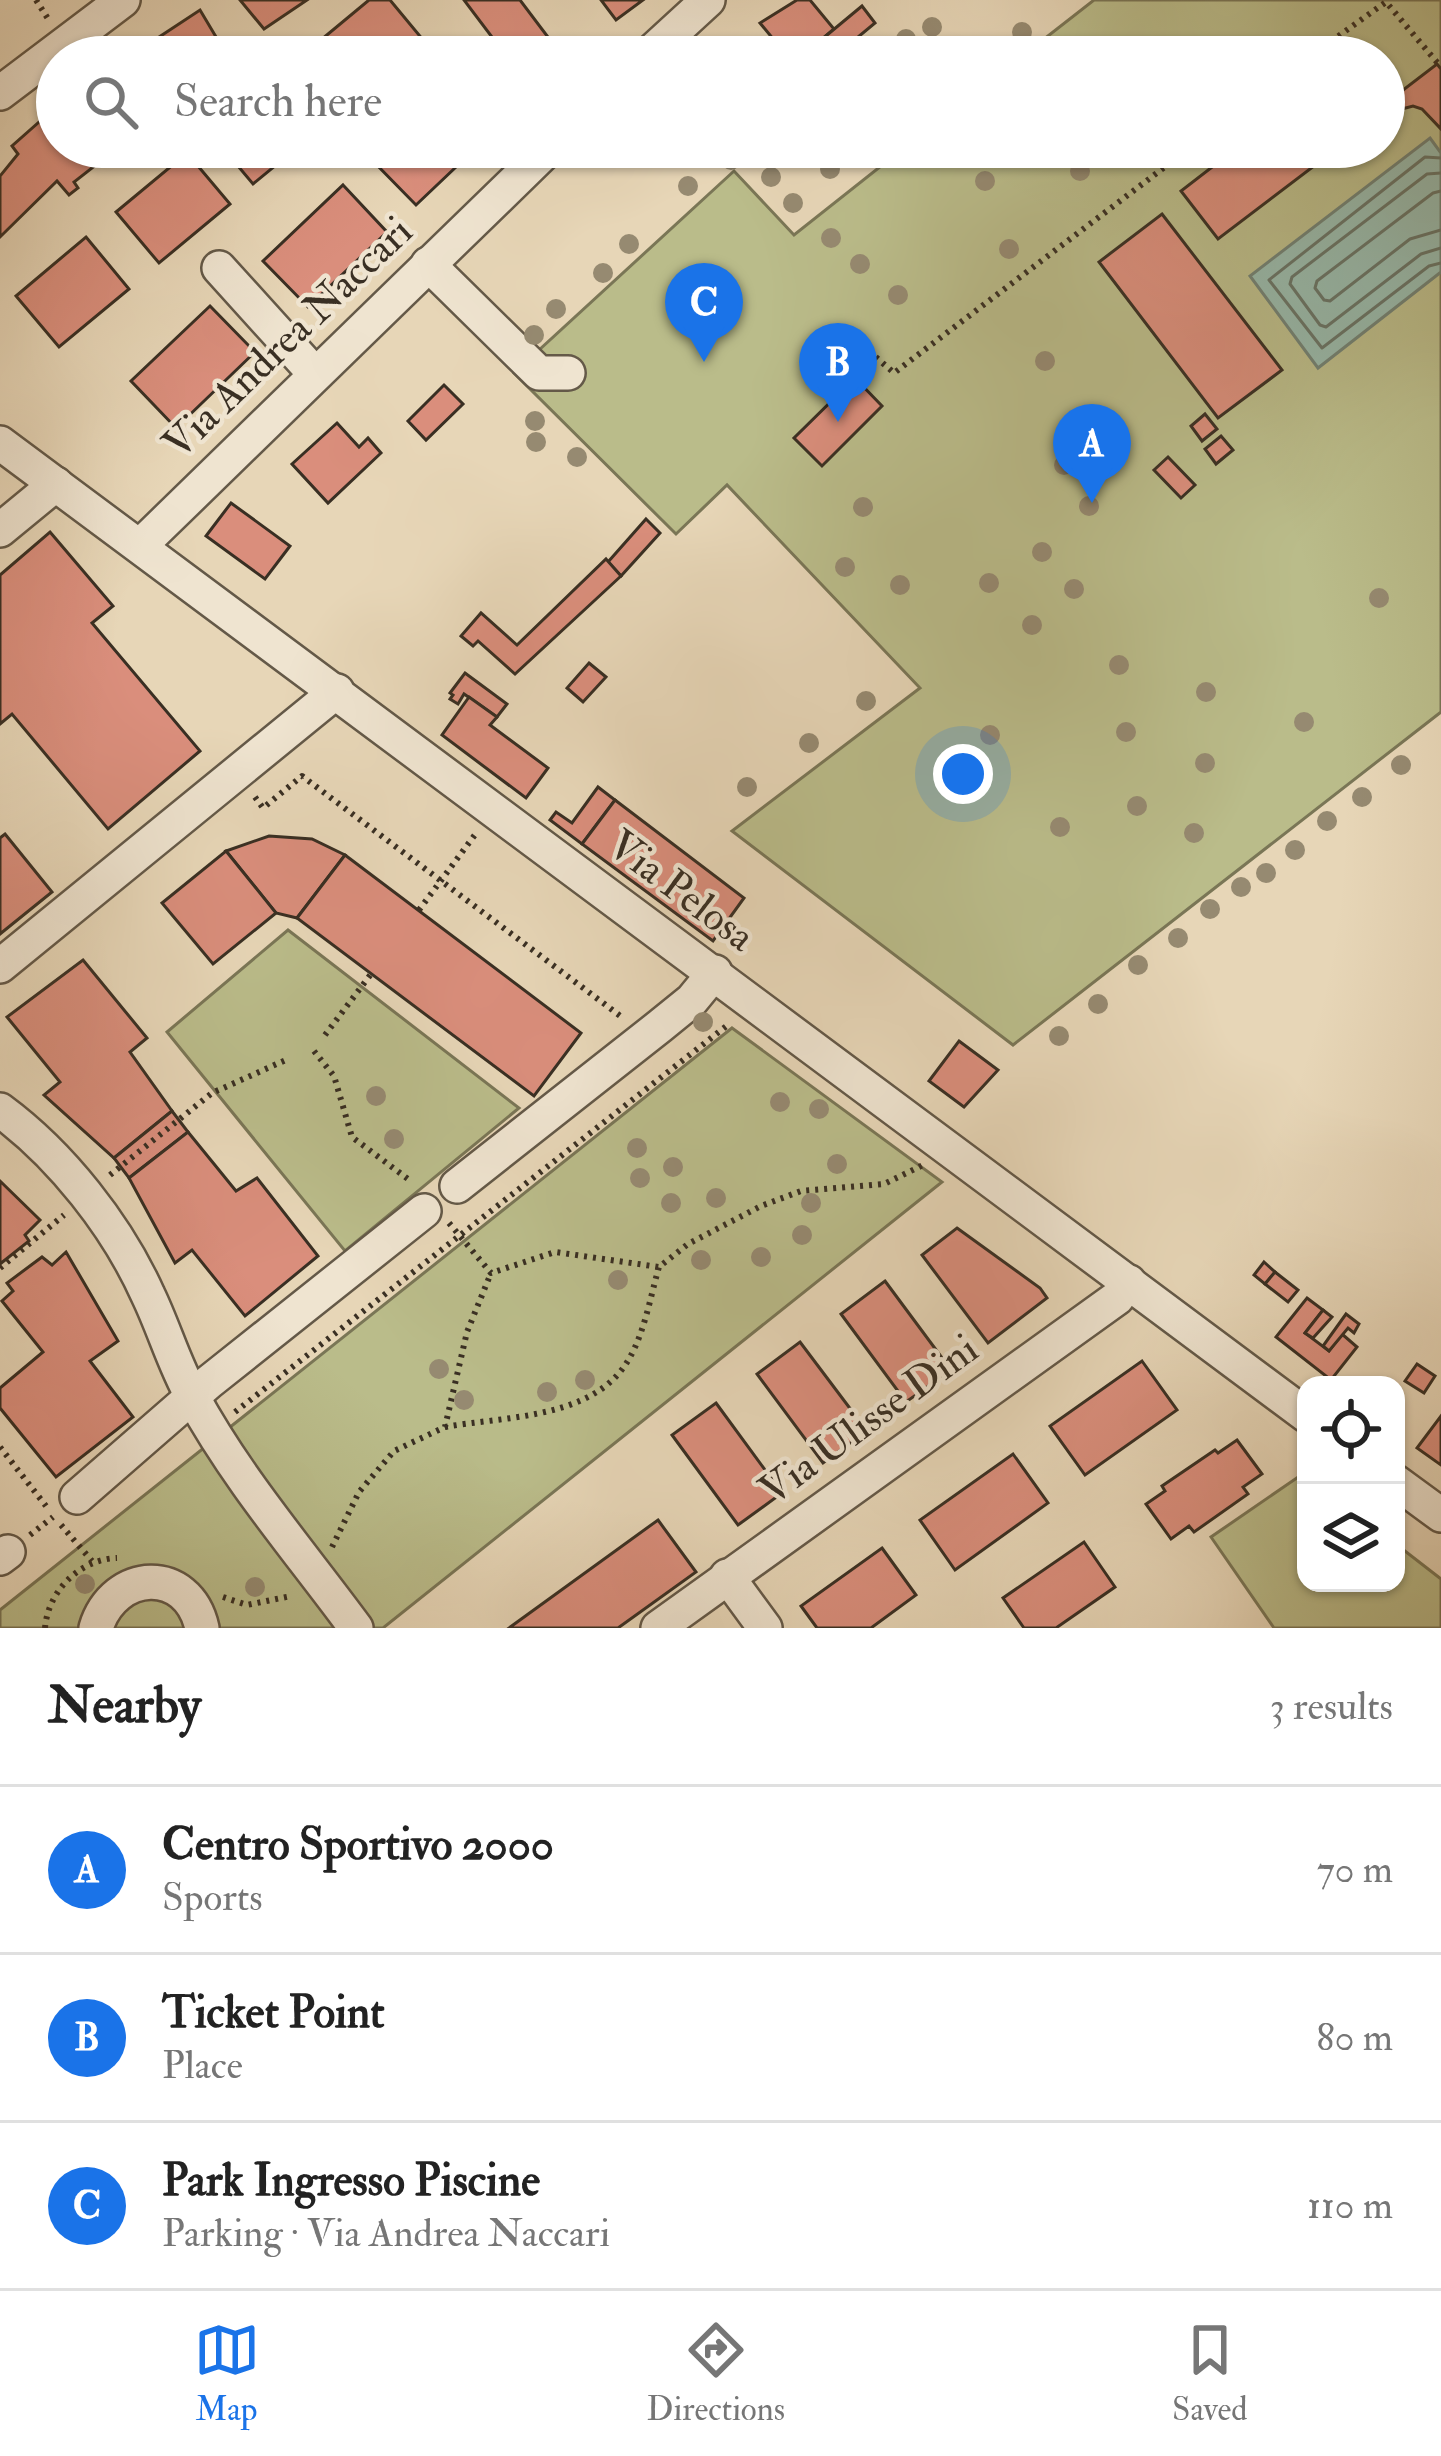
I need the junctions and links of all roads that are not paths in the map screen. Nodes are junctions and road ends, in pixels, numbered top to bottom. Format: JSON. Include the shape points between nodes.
{"nodes":[{"id":1,"x":123,"y":0,"type":"edge"},
{"id":2,"x":708,"y":0,"type":"edge"},
{"id":3,"x":75,"y":36,"type":"edge"},
{"id":4,"x":669,"y":36,"type":"edge"},
{"id":5,"x":36,"y":66,"type":"edge"},
{"id":6,"x":0,"y":93,"type":"edge"},
{"id":7,"x":528,"y":168,"type":"edge"},
{"id":8,"x":428,"y":264,"type":"junction"},
{"id":9,"x":219,"y":268,"type":"dead end"},
{"id":10,"x":568,"y":373,"type":"dead end"},
{"id":11,"x":316,"y":374,"type":"junction"},
{"id":12,"x":0,"y":443,"type":"edge"},
{"id":13,"x":56,"y":484,"type":"junction"},
{"id":14,"x":0,"y":530,"type":"edge"},
{"id":15,"x":141,"y":545,"type":"junction"},
{"id":16,"x":337,"y":691,"type":"junction"},
{"id":17,"x":0,"y":966,"type":"edge"},
{"id":18,"x":715,"y":972,"type":"junction"},
{"id":19,"x":0,"y":1110,"type":"edge"},
{"id":20,"x":457,"y":1186,"type":"dead end"},
{"id":21,"x":431,"y":1208,"type":"road end"},
{"id":22,"x":1129,"y":1282,"type":"junction"},
{"id":23,"x":192,"y":1397,"type":"junction"},
{"id":24,"x":1297,"y":1408,"type":"edge"},
{"id":25,"x":1399,"y":1484,"type":"edge"},
{"id":26,"x":65,"y":1506,"type":"road end"},
{"id":27,"x":1441,"y":1516,"type":"edge"},
{"id":28,"x":727,"y":1576,"type":"junction"},
{"id":29,"x":96,"y":1628,"type":"edge"},
{"id":30,"x":202,"y":1628,"type":"edge"},
{"id":31,"x":356,"y":1628,"type":"edge"},
{"id":32,"x":658,"y":1628,"type":"edge"},
{"id":33,"x":765,"y":1628,"type":"edge"}],
"edges":[{"from":1,"to":3,"type":"street"},
{"from":2,"to":4,"type":"street"},
{"from":5,"to":6,"type":"street"},
{"from":7,"to":8,"type":"street","name":"Via Andrea Naccari"},
{"from":8,"to":10,"type":"street","via":[[539,374]]},
{"from":8,"to":11,"type":"street","name":"Via Andrea Naccari"},
{"from":9,"to":11,"type":"street"},
{"from":11,"to":15,"type":"street","name":"Via Andrea Naccari"},
{"from":12,"to":13,"type":"street","name":"Via Pelosa"},
{"from":13,"to":14,"type":"street"},
{"from":13,"to":15,"type":"street","name":"Via Pelosa"},
{"from":15,"to":16,"type":"street","name":"Via Pelosa"},
{"from":16,"to":17,"type":"street"},
{"from":16,"to":18,"type":"street","name":"Via Pelosa"},
{"from":18,"to":20,"type":"street","via":[[692,1000]]},
{"from":18,"to":22,"type":"street","name":"Via Pelosa"},
{"from":19,"to":23,"type":"street","via":[[68,1175],[120,1246]]},
{"from":21,"to":23,"type":"street"},
{"from":22,"to":24,"type":"street","name":"Via Pelosa"},
{"from":22,"to":28,"type":"street","name":"Via Ulisse Dini"},
{"from":23,"to":26,"type":"street"},
{"from":23,"to":31,"type":"street"},
{"from":25,"to":27,"type":"street"},
{"from":28,"to":32,"type":"street","name":"Via Ulisse Dini"},
{"from":28,"to":33,"type":"street"},
{"from":29,"to":30,"type":"street","via":[[118,1592],[142,1582],[176,1588]]}]}
